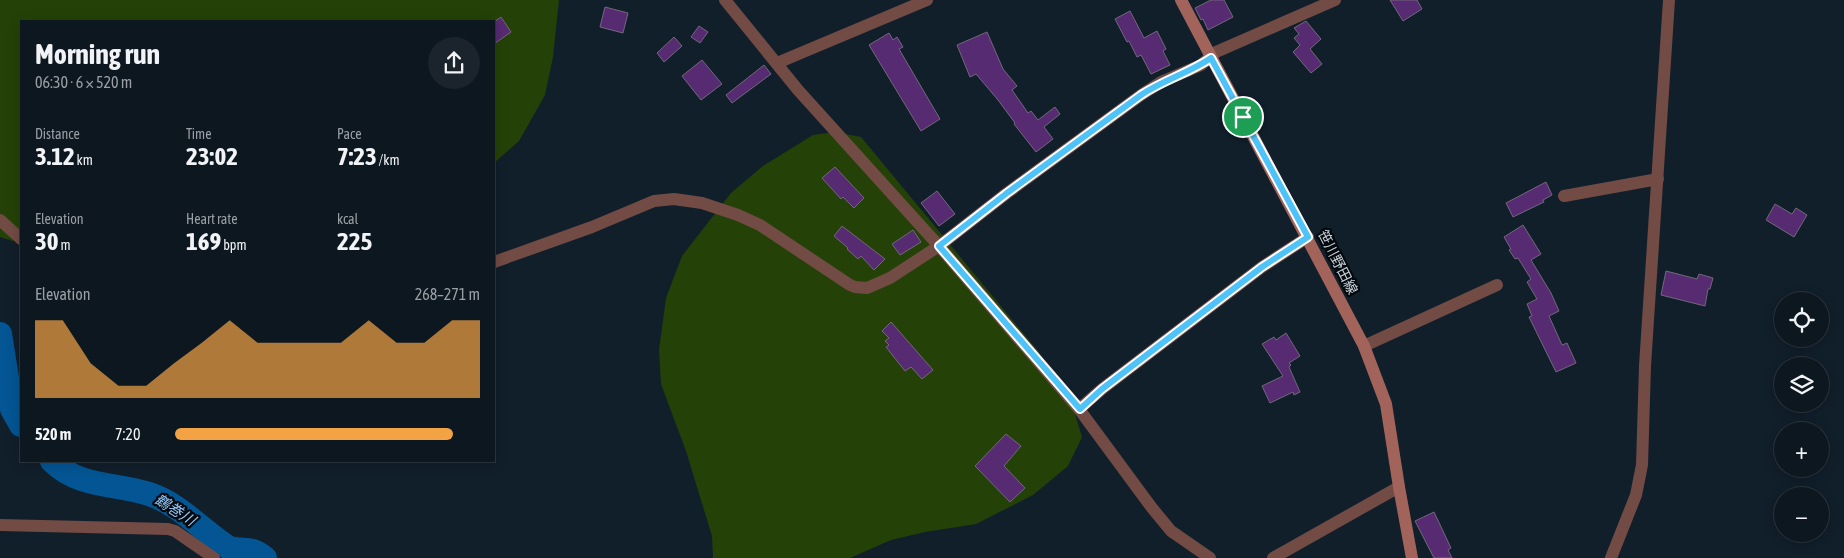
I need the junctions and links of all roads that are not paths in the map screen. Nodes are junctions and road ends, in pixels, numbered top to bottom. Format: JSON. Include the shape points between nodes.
{"nodes":[{"id":1,"x":725,"y":0,"type":"edge"},
{"id":2,"x":927,"y":0,"type":"edge"},
{"id":3,"x":1181,"y":0,"type":"edge"},
{"id":4,"x":1335,"y":0,"type":"edge"},
{"id":5,"x":1669,"y":0,"type":"edge"},
{"id":6,"x":1211,"y":58,"type":"junction"},
{"id":7,"x":777,"y":63,"type":"junction"},
{"id":8,"x":1658,"y":178,"type":"junction"},
{"id":9,"x":1564,"y":196,"type":"dead end"},
{"id":10,"x":0,"y":220,"type":"edge"},
{"id":11,"x":1308,"y":237,"type":"junction"},
{"id":12,"x":20,"y":238,"type":"edge"},
{"id":13,"x":939,"y":246,"type":"junction"},
{"id":14,"x":495,"y":262,"type":"edge"},
{"id":15,"x":1497,"y":286,"type":"dead end"},
{"id":16,"x":1364,"y":346,"type":"junction"},
{"id":17,"x":1080,"y":409,"type":"junction"},
{"id":18,"x":1399,"y":487,"type":"junction"},
{"id":19,"x":0,"y":525,"type":"edge"},
{"id":20,"x":214,"y":558,"type":"edge"},
{"id":21,"x":1210,"y":558,"type":"edge"},
{"id":22,"x":1273,"y":558,"type":"edge"},
{"id":23,"x":1412,"y":558,"type":"edge"},
{"id":24,"x":1611,"y":558,"type":"edge"}],
"edges":[{"from":1,"to":7,"type":"street"},
{"from":2,"to":7,"type":"street"},
{"from":3,"to":6,"type":"street","name":"笹川野田線"},
{"from":4,"to":6,"type":"street","via":[[1216,52]]},
{"from":5,"to":8,"type":"street"},
{"from":6,"to":11,"type":"street","name":"笹川野田線"},
{"from":6,"to":13,"type":"street","via":[[1141,95]]},
{"from":7,"to":13,"type":"street"},
{"from":8,"to":9,"type":"street"},
{"from":8,"to":24,"type":"street","via":[[1642,465],[1636,495]]},
{"from":10,"to":12,"type":"street"},
{"from":11,"to":16,"type":"street","name":"笹川野田線"},
{"from":11,"to":17,"type":"street","via":[[1262,267]]},
{"from":13,"to":14,"type":"street","via":[[880,283],[867,288],[856,287],[760,225],[702,203],[666,199]]},
{"from":13,"to":17,"type":"street"},
{"from":15,"to":16,"type":"street"},
{"from":16,"to":18,"type":"street","name":"笹川野田線","via":[[1386,404]]},
{"from":17,"to":21,"type":"street","via":[[1171,532]]},
{"from":18,"to":22,"type":"street"},
{"from":18,"to":23,"type":"street","name":"笹川野田線"},
{"from":19,"to":20,"type":"street","via":[[168,529]]}]}
